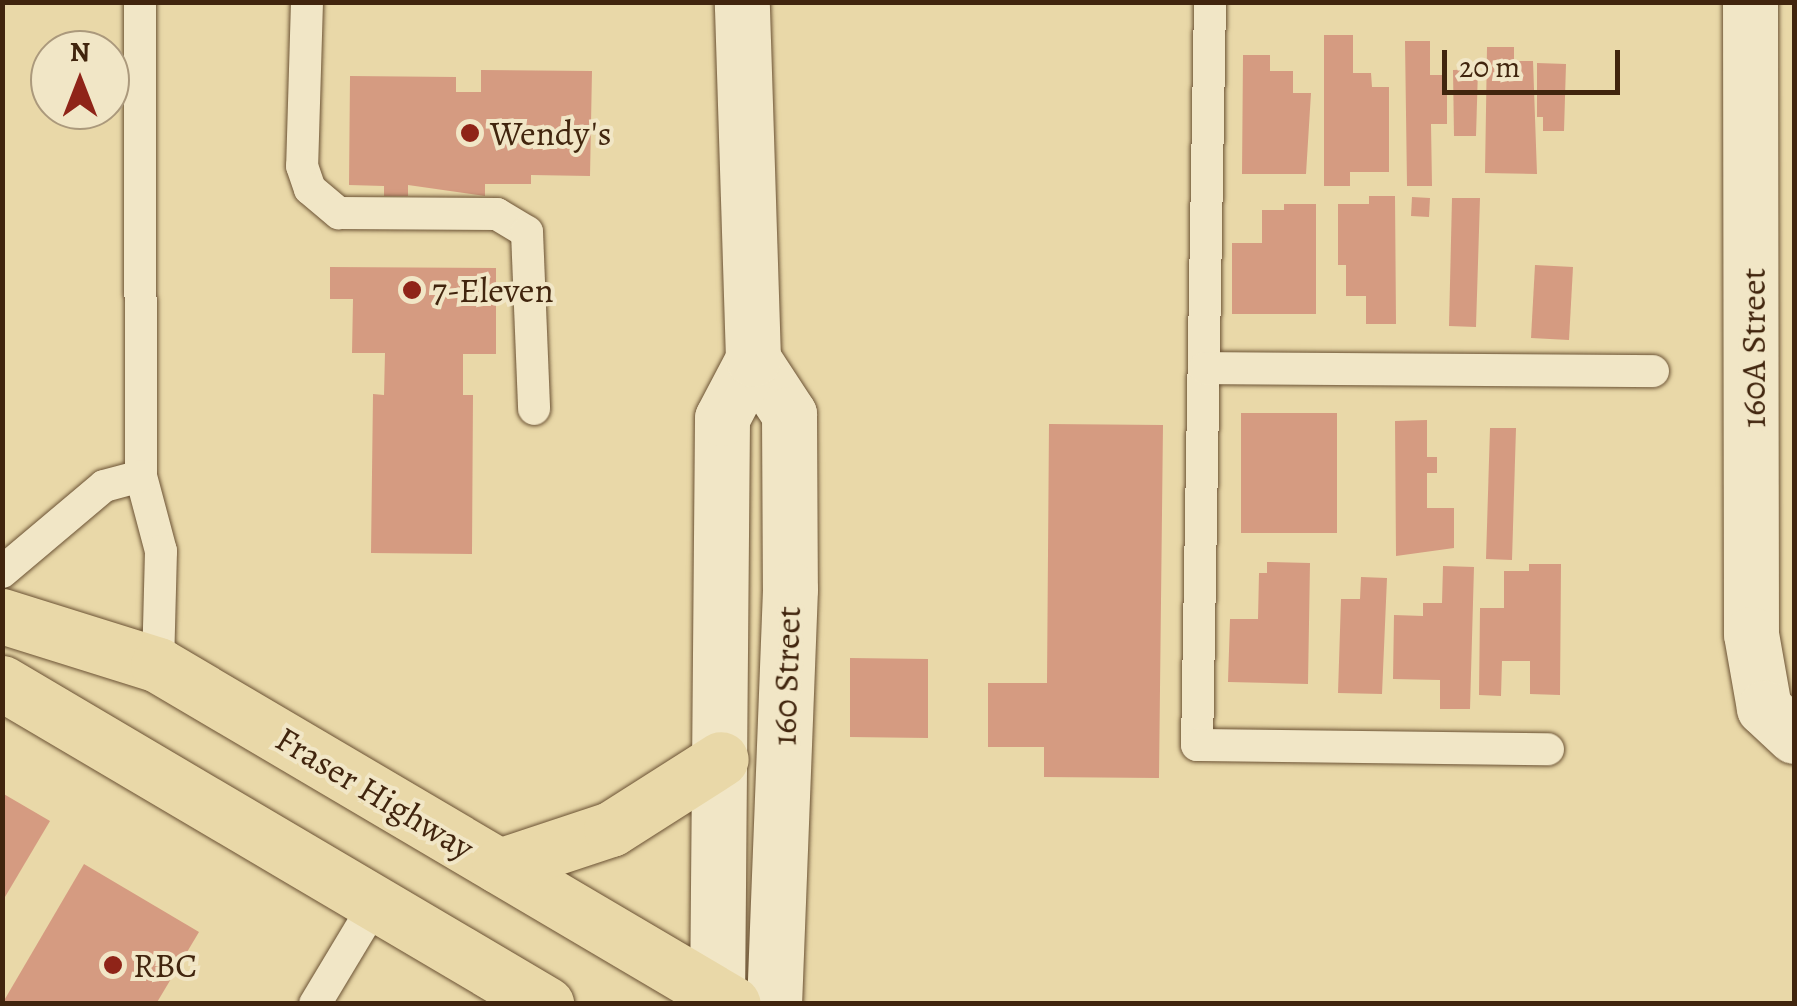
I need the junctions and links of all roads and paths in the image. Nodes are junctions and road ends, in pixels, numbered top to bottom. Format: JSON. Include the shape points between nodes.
{"nodes":[{"id":1,"x":140,"y":2,"type":"edge"},
{"id":2,"x":307,"y":2,"type":"edge"},
{"id":3,"x":742,"y":2,"type":"edge"},
{"id":4,"x":1210,"y":2,"type":"edge"},
{"id":5,"x":1750,"y":2,"type":"edge"},
{"id":6,"x":753,"y":359,"type":"junction"},
{"id":7,"x":1204,"y":368,"type":"junction"},
{"id":8,"x":1653,"y":370,"type":"dead end"},
{"id":9,"x":534,"y":409,"type":"dead end"},
{"id":10,"x":141,"y":476,"type":"junction"},
{"id":11,"x":2,"y":572,"type":"edge"},
{"id":12,"x":2,"y":616,"type":"edge"},
{"id":13,"x":158,"y":665,"type":"junction"},
{"id":14,"x":2,"y":683,"type":"edge"},
{"id":15,"x":1794,"y":736,"type":"edge"},
{"id":16,"x":1548,"y":748,"type":"dead end"},
{"id":17,"x":721,"y":759,"type":"junction"},
{"id":18,"x":500,"y":866,"type":"junction"},
{"id":19,"x":377,"y":901,"type":"junction"},
{"id":20,"x":722,"y":1000,"type":"edge"},
{"id":21,"x":316,"y":1004,"type":"edge"},
{"id":22,"x":546,"y":1004,"type":"edge"},
{"id":23,"x":774,"y":1004,"type":"edge"}],
"edges":[{"from":1,"to":10,"type":"lane"},
{"from":2,"to":9,"type":"lane","via":[[302,166],[310,189],[339,212],[497,214],[527,232]]},
{"from":3,"to":6,"type":"main road","name":"160 Street"},
{"from":4,"to":7,"type":"lane"},
{"from":5,"to":15,"type":"main road","name":"160A Street","via":[[1751,634],[1759,694],[1772,721]]},
{"from":6,"to":17,"type":"main road","name":"160 Street","via":[[722,418]]},
{"from":6,"to":23,"type":"main road","name":"160 Street","via":[[788,414],[790,588]]},
{"from":7,"to":8,"type":"lane"},
{"from":7,"to":16,"type":"lane","via":[[1197,744]]},
{"from":10,"to":11,"type":"lane","via":[[104,486]]},
{"from":10,"to":13,"type":"lane","via":[[161,551]]},
{"from":12,"to":13,"type":"main road","name":"Fraser Highway"},
{"from":13,"to":18,"type":"main road","name":"Fraser Highway"},
{"from":14,"to":19,"type":"main road"},
{"from":17,"to":18,"type":"main road","via":[[611,829]]},
{"from":17,"to":20,"type":"main road","name":"160 Street"},
{"from":18,"to":20,"type":"main road","name":"Fraser Highway"},
{"from":19,"to":21,"type":"lane"},
{"from":19,"to":22,"type":"main road"}]}
